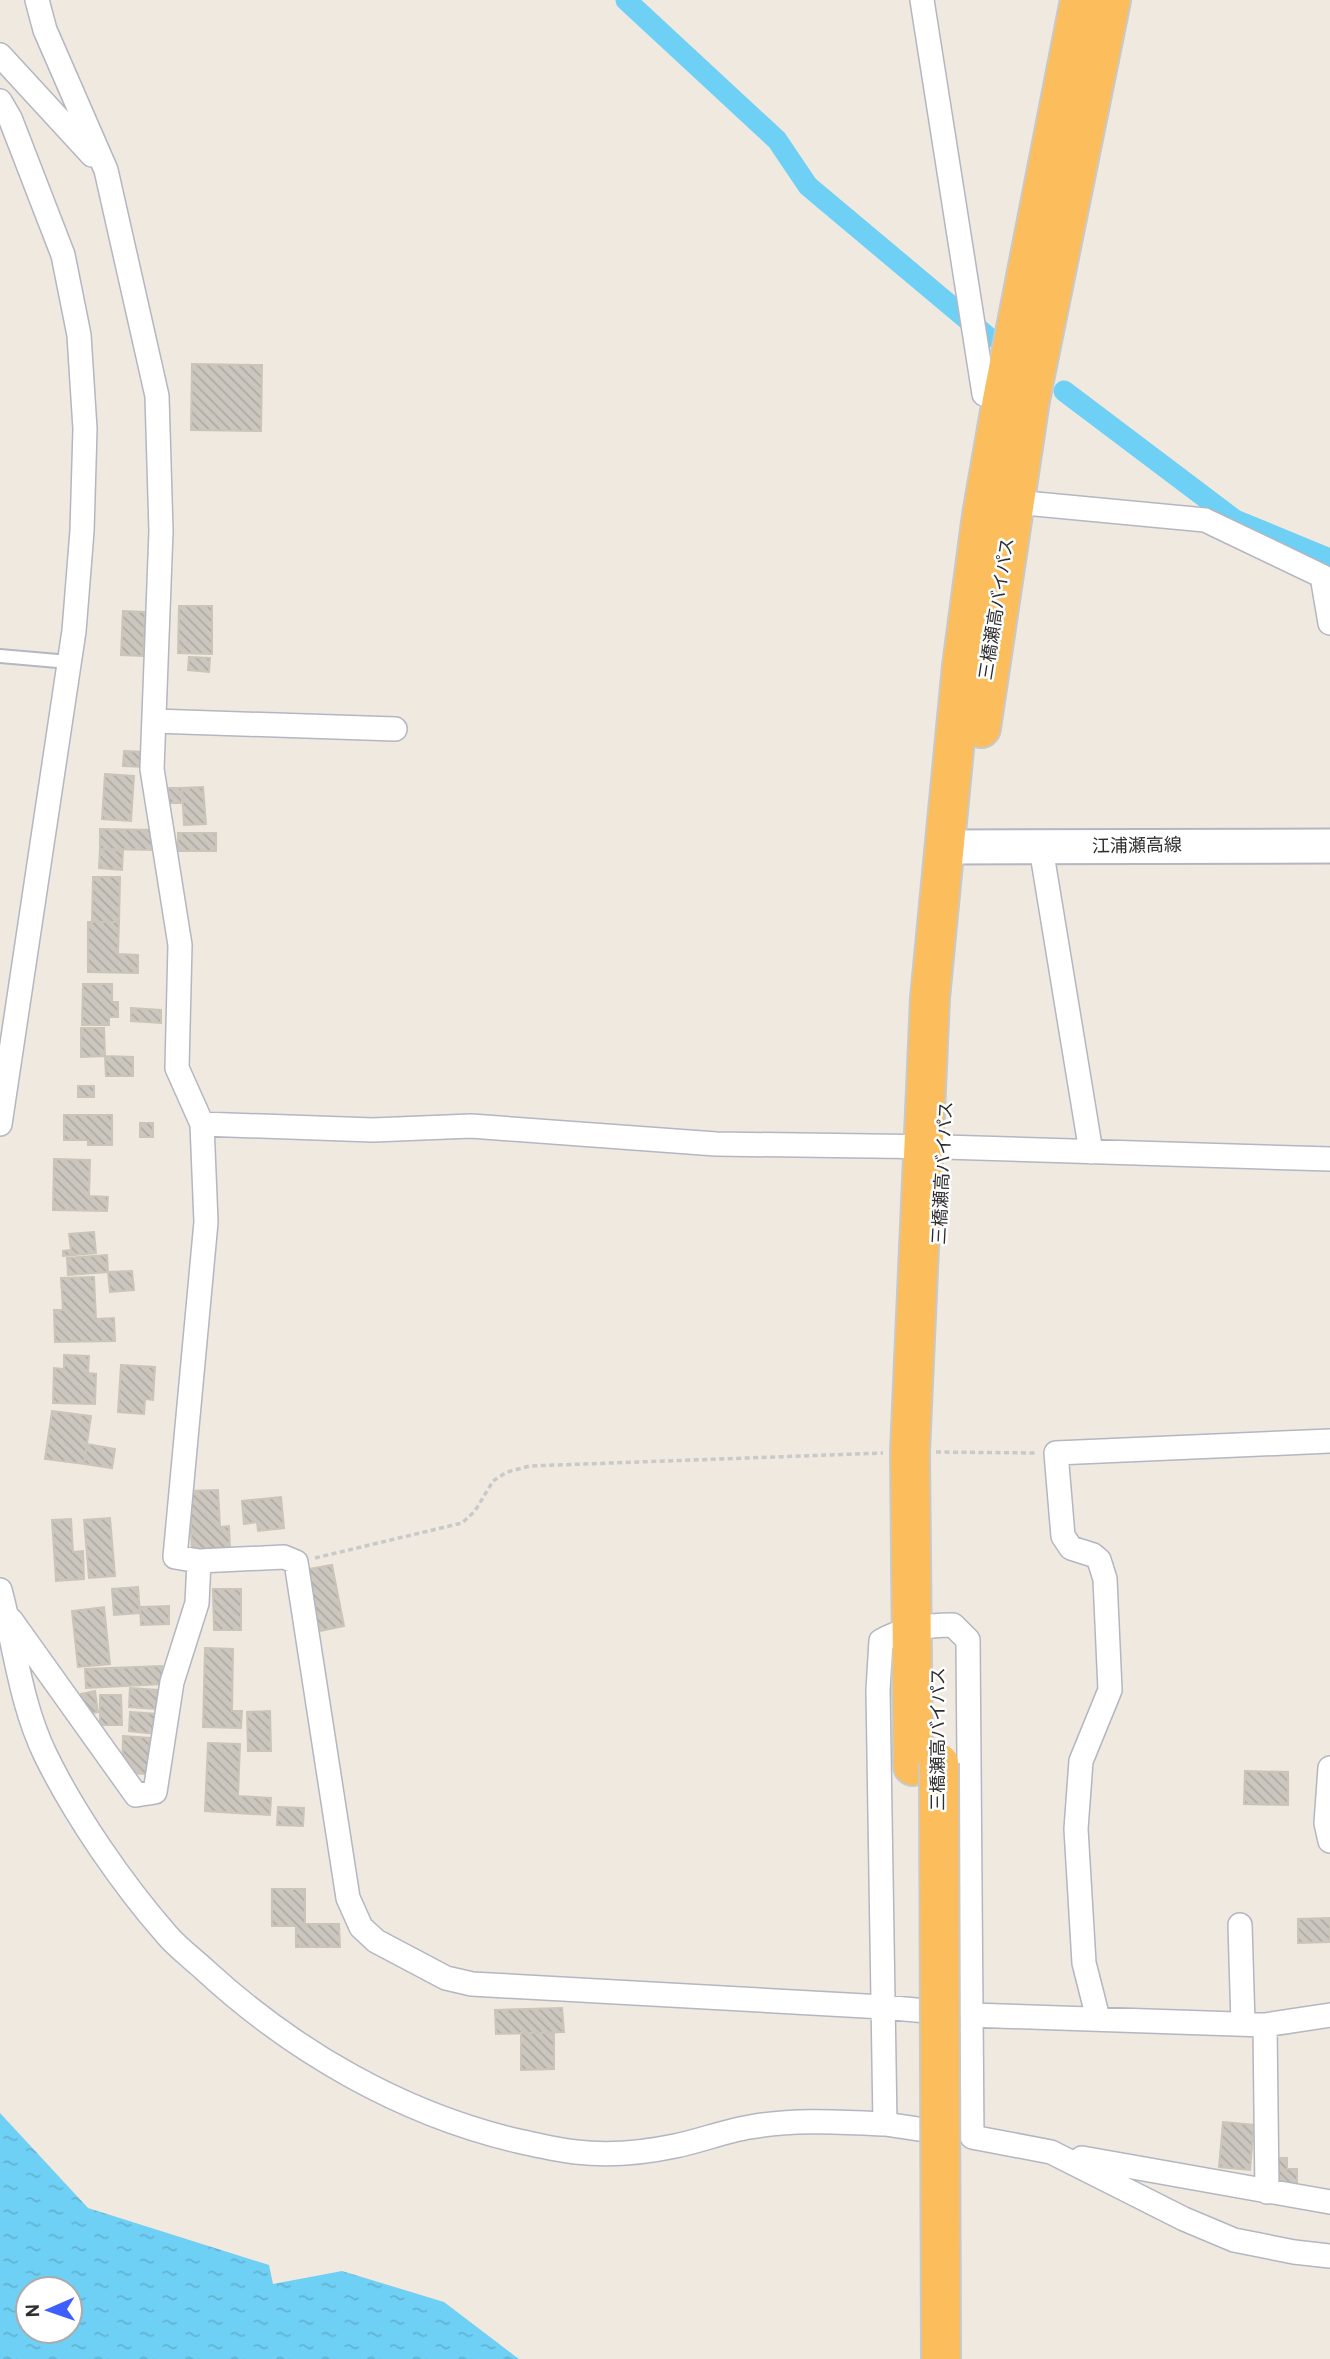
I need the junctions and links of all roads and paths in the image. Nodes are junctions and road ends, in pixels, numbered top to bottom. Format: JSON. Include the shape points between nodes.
{"nodes":[{"id":1,"x":37,"y":0,"type":"edge"},
{"id":2,"x":922,"y":0,"type":"edge"},
{"id":3,"x":1080,"y":0,"type":"edge"},
{"id":4,"x":1111,"y":0,"type":"edge"},
{"id":5,"x":0,"y":55,"type":"edge"},
{"id":6,"x":0,"y":101,"type":"edge"},
{"id":7,"x":106,"y":170,"type":"junction"},
{"id":8,"x":1002,"y":400,"type":"junction"},
{"id":9,"x":1000,"y":498,"type":"junction"},
{"id":10,"x":1330,"y":623,"type":"edge"},
{"id":11,"x":0,"y":656,"type":"edge"},
{"id":12,"x":69,"y":662,"type":"junction"},
{"id":13,"x":154,"y":721,"type":"junction"},
{"id":14,"x":394,"y":729,"type":"dead end"},
{"id":15,"x":1330,"y":846,"type":"edge"},
{"id":16,"x":956,"y":848,"type":"junction"},
{"id":17,"x":1041,"y":848,"type":"junction"},
{"id":18,"x":0,"y":1124,"type":"edge"},
{"id":19,"x":202,"y":1124,"type":"junction"},
{"id":20,"x":934,"y":1148,"type":"junction"},
{"id":21,"x":1091,"y":1152,"type":"junction"},
{"id":22,"x":1330,"y":1159,"type":"edge"},
{"id":23,"x":1330,"y":1441,"type":"edge"},
{"id":24,"x":920,"y":1452,"type":"junction"},
{"id":25,"x":1056,"y":1453,"type":"junction"},
{"id":26,"x":199,"y":1561,"type":"junction"},
{"id":27,"x":296,"y":1562,"type":"junction"},
{"id":28,"x":0,"y":1590,"type":"edge"},
{"id":29,"x":7,"y":1615,"type":"junction"},
{"id":30,"x":925,"y":1627,"type":"junction"},
{"id":31,"x":926,"y":1765,"type":"junction"},
{"id":32,"x":1330,"y":1768,"type":"edge"},
{"id":33,"x":1330,"y":1840,"type":"edge"},
{"id":34,"x":1240,"y":1925,"type":"dead end"},
{"id":35,"x":883,"y":2007,"type":"junction"},
{"id":36,"x":970,"y":2015,"type":"junction"},
{"id":37,"x":1330,"y":2015,"type":"edge"},
{"id":38,"x":1098,"y":2018,"type":"junction"},
{"id":39,"x":1254,"y":2025,"type":"junction"},
{"id":40,"x":885,"y":2123,"type":"junction"},
{"id":41,"x":972,"y":2137,"type":"junction"},
{"id":42,"x":1051,"y":2152,"type":"junction"},
{"id":43,"x":1267,"y":2192,"type":"junction"},
{"id":44,"x":1330,"y":2202,"type":"edge"},
{"id":45,"x":1330,"y":2256,"type":"edge"},
{"id":46,"x":916,"y":2359,"type":"edge"},
{"id":47,"x":941,"y":2359,"type":"edge"}],
"edges":[{"from":1,"to":7,"type":"street","via":[[45,30]]},
{"from":2,"to":8,"type":"street","via":[[984,394]]},
{"from":3,"to":8,"type":"highway","name":"三橋瀬高バイパス"},
{"from":4,"to":9,"type":"highway","name":"三橋瀬高バイパス","via":[[1030,400]]},
{"from":5,"to":7,"type":"street"},
{"from":6,"to":12,"type":"street","via":[[63,255],[79,335],[84,486]]},
{"from":7,"to":13,"type":"street","via":[[157,396],[161,531]]},
{"from":8,"to":9,"type":"highway","name":"三橋瀬高バイパス"},
{"from":9,"to":10,"type":"street","via":[[1205,520],[1322,576]]},
{"from":9,"to":16,"type":"highway","name":"三橋瀬高バイパス","via":[[987,679]]},
{"from":11,"to":12,"type":"lane"},
{"from":12,"to":18,"type":"street"},
{"from":13,"to":14,"type":"street"},
{"from":13,"to":19,"type":"street","via":[[152,769],[180,945],[177,1068]]},
{"from":15,"to":17,"type":"main road","name":"江浦瀬高線"},
{"from":16,"to":17,"type":"main road","name":"江浦瀬高線"},
{"from":16,"to":20,"type":"highway","name":"三橋瀬高バイパス","via":[[930,998]]},
{"from":17,"to":21,"type":"street"},
{"from":19,"to":20,"type":"street","via":[[373,1130],[471,1126],[716,1144]]},
{"from":19,"to":26,"type":"street","via":[[206,1222],[175,1557]]},
{"from":20,"to":21,"type":"street"},
{"from":20,"to":24,"type":"highway","name":"三橋瀬高バイパス"},
{"from":21,"to":22,"type":"street"},
{"from":23,"to":25,"type":"street"},
{"from":24,"to":25,"type":"path"},
{"from":24,"to":27,"type":"path","via":[[530,1466],[493,1481],[462,1523]]},
{"from":24,"to":30,"type":"highway","name":"三橋瀬高バイパス"},
{"from":25,"to":38,"type":"street","via":[[1063,1536],[1071,1548],[1099,1560],[1105,1579],[1110,1690],[1081,1761],[1076,1829],[1084,1964]]},
{"from":26,"to":27,"type":"street","via":[[284,1556]]},
{"from":26,"to":29,"type":"street","via":[[197,1603],[172,1682],[155,1792],[136,1795]]},
{"from":27,"to":35,"type":"street","via":[[348,1898],[361,1927],[376,1941],[446,1978],[472,1984]]},
{"from":28,"to":29,"type":"street"},
{"from":29,"to":40,"type":"street","via":[[22,1694],[45,1753],[117,1870],[168,1936],[234,1997],[305,2048],[445,2119],[575,2152],[627,2155],[748,2127],[800,2121]]},
{"from":30,"to":31,"type":"highway","name":"三橋瀬高バイパス"},
{"from":30,"to":35,"type":"street","via":[[897,1632],[881,1641]]},
{"from":30,"to":36,"type":"street","via":[[953,1625],[968,1640]]},
{"from":31,"to":46,"type":"highway","name":"三橋瀬高バイパス"},
{"from":31,"to":47,"type":"highway","name":"三橋瀬高バイパス","bridge":true},
{"from":32,"to":33,"type":"street","via":[[1326,1823]]},
{"from":34,"to":39,"type":"street"},
{"from":35,"to":36,"type":"street"},
{"from":35,"to":40,"type":"street"},
{"from":36,"to":38,"type":"street"},
{"from":36,"to":41,"type":"street"},
{"from":37,"to":39,"type":"street"},
{"from":38,"to":39,"type":"street"},
{"from":39,"to":43,"type":"street"},
{"from":40,"to":41,"type":"street"},
{"from":41,"to":42,"type":"street"},
{"from":42,"to":43,"type":"street"},
{"from":42,"to":45,"type":"street","via":[[1234,2240]]},
{"from":43,"to":44,"type":"street"}]}
